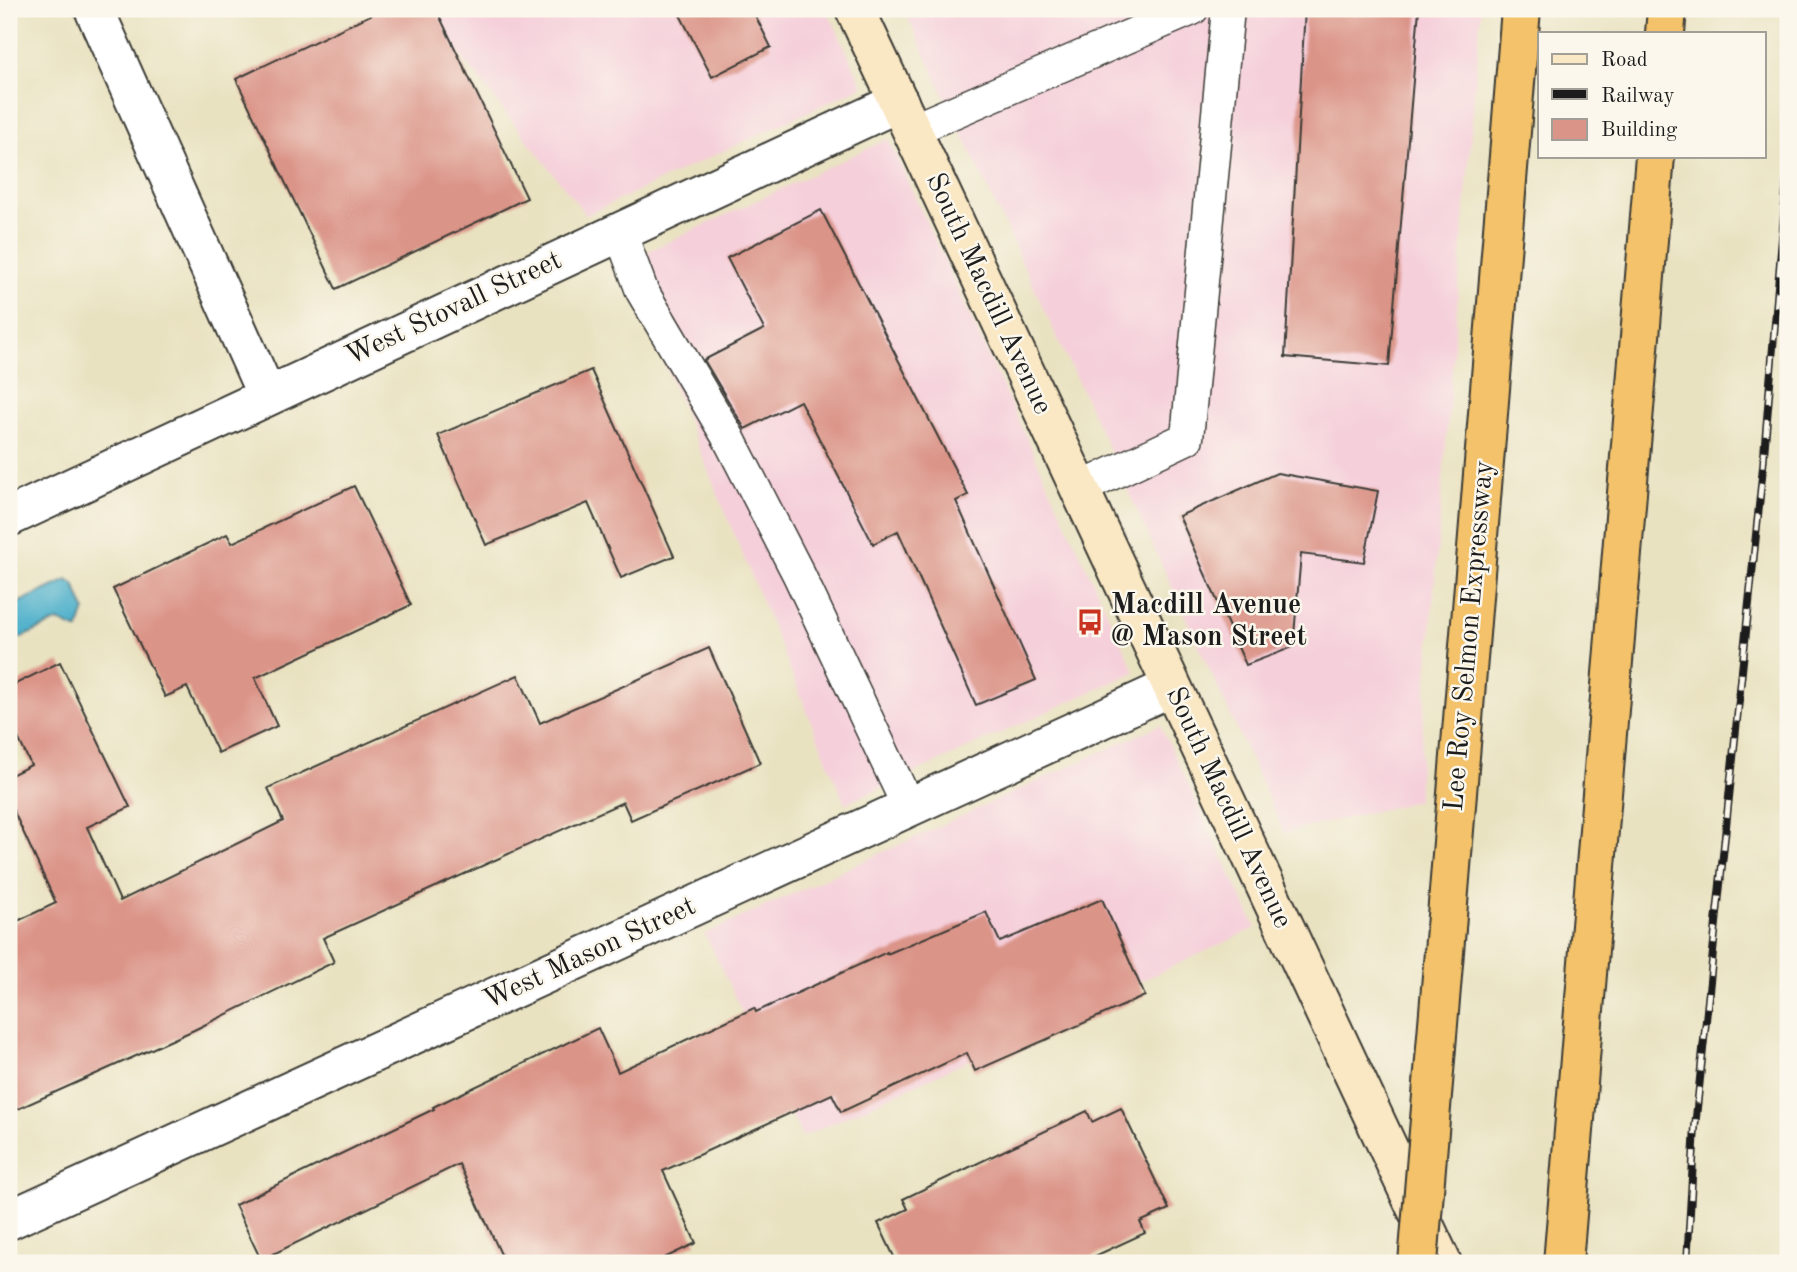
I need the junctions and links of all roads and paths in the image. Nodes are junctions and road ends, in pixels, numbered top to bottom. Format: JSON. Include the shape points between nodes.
{"nodes":[{"id":1,"x":94,"y":9,"type":"edge"},
{"id":2,"x":855,"y":9,"type":"edge"},
{"id":3,"x":1192,"y":9,"type":"edge"},
{"id":4,"x":1228,"y":9,"type":"edge"},
{"id":5,"x":1521,"y":9,"type":"edge"},
{"id":6,"x":1667,"y":9,"type":"edge"},
{"id":7,"x":1665,"y":32,"type":"edge"},
{"id":8,"x":906,"y":116,"type":"junction"},
{"id":9,"x":1654,"y":158,"type":"edge"},
{"id":10,"x":620,"y":232,"type":"junction"},
{"id":11,"x":267,"y":396,"type":"junction"},
{"id":12,"x":1079,"y":489,"type":"junction"},
{"id":13,"x":9,"y":517,"type":"edge"},
{"id":14,"x":1171,"y":687,"type":"junction"},
{"id":15,"x":909,"y":808,"type":"junction"},
{"id":16,"x":9,"y":1220,"type":"edge"},
{"id":17,"x":1418,"y":1263,"type":"edge"},
{"id":18,"x":1442,"y":1263,"type":"edge"},
{"id":19,"x":1563,"y":1263,"type":"edge"}],
"edges":[{"from":1,"to":11,"type":"street"},
{"from":2,"to":8,"type":"street","name":"South Macdill Avenue"},
{"from":3,"to":8,"type":"lane"},
{"from":4,"to":12,"type":"lane","via":[[1187,438]]},
{"from":5,"to":17,"type":"highway","name":"Lee Roy Selmon Expressway","bridge":true},
{"from":6,"to":7,"type":"highway"},
{"from":8,"to":10,"type":"street","name":"West Stovall Street"},
{"from":8,"to":12,"type":"street","name":"South Macdill Avenue"},
{"from":9,"to":19,"type":"highway"},
{"from":10,"to":11,"type":"street","name":"West Stovall Street"},
{"from":10,"to":15,"type":"lane","via":[[642,291],[728,437]]},
{"from":11,"to":13,"type":"street","name":"West Stovall Street"},
{"from":12,"to":14,"type":"street","name":"South Macdill Avenue"},
{"from":14,"to":15,"type":"street","name":"West Mason Street"},
{"from":14,"to":18,"type":"street","name":"South Macdill Avenue"},
{"from":15,"to":16,"type":"street","name":"West Mason Street"}]}
